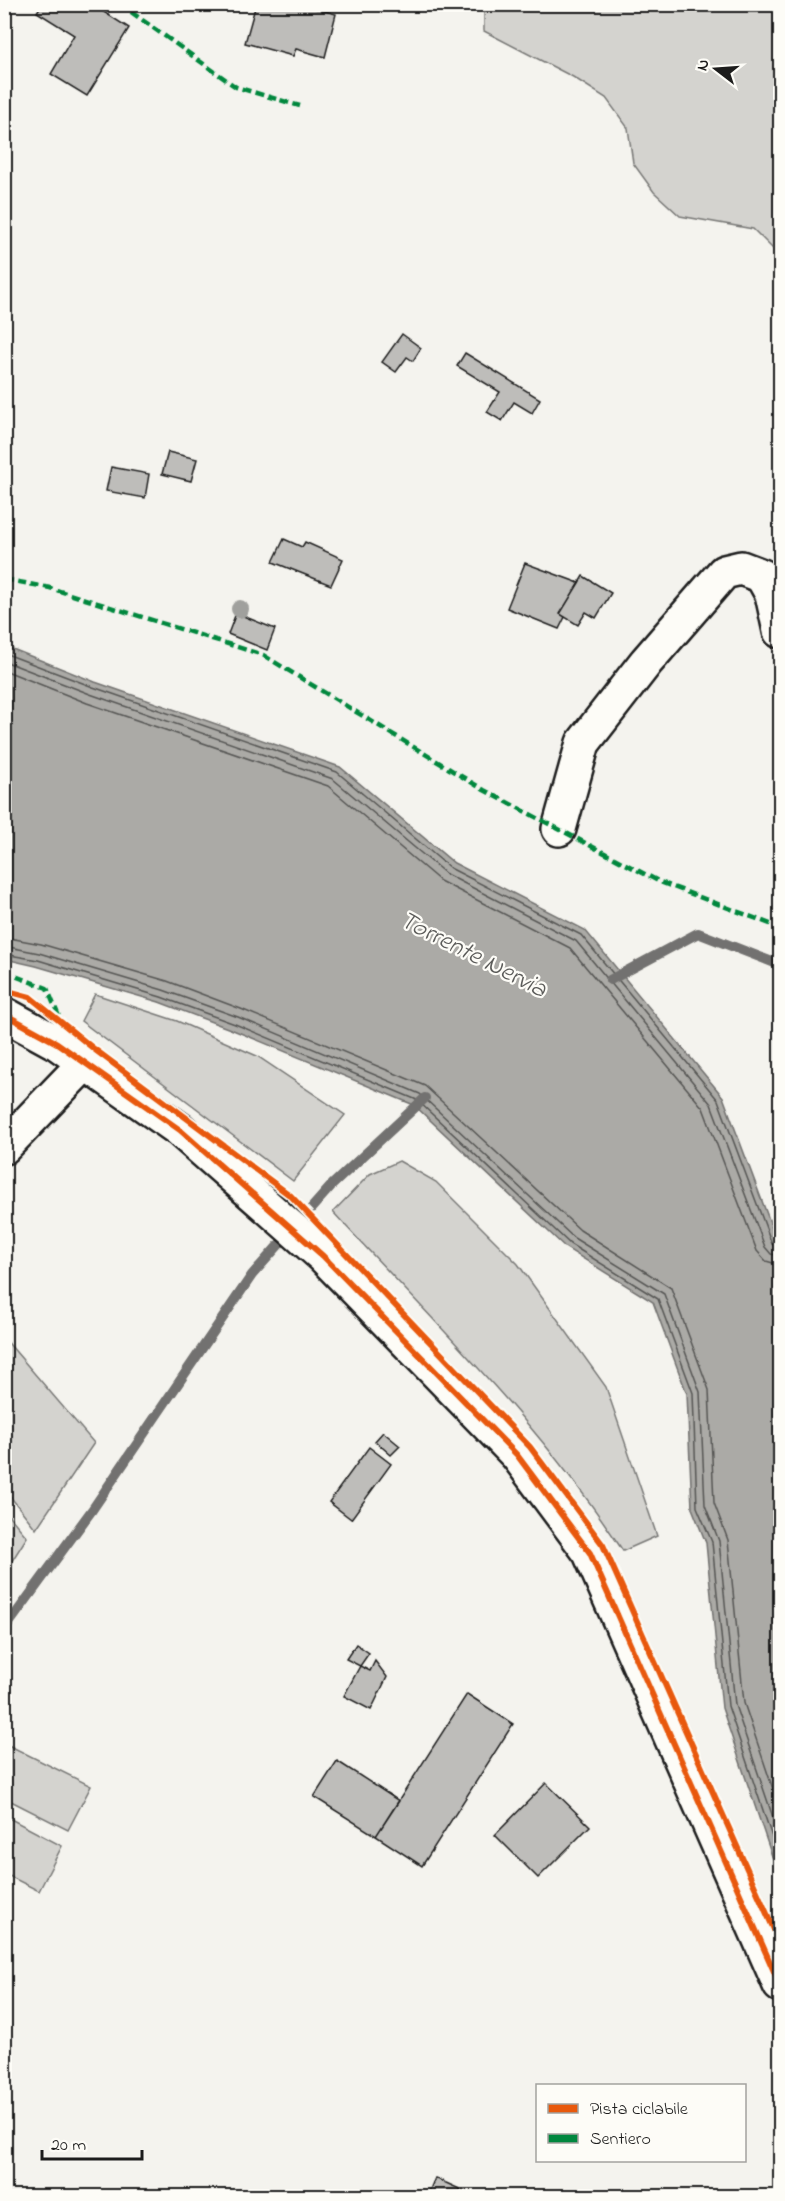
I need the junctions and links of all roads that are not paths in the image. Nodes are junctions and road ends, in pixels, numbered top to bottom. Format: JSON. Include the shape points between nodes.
{"nodes":[{"id":1,"x":780,"y":632,"type":"edge"},
{"id":2,"x":559,"y":829,"type":"dead end"},
{"id":3,"x":4,"y":1014,"type":"edge"},
{"id":4,"x":86,"y":1062,"type":"junction"},
{"id":5,"x":4,"y":1147,"type":"edge"},
{"id":6,"x":780,"y":1985,"type":"edge"}],
"edges":[{"from":1,"to":2,"type":"street","via":[[772,594],[762,576],[741,568],[724,572],[646,662],[584,743]]},
{"from":3,"to":4,"type":"street"},
{"from":4,"to":5,"type":"street"},
{"from":4,"to":6,"type":"street","via":[[180,1130],[323,1256],[518,1455],[590,1553]]}]}
